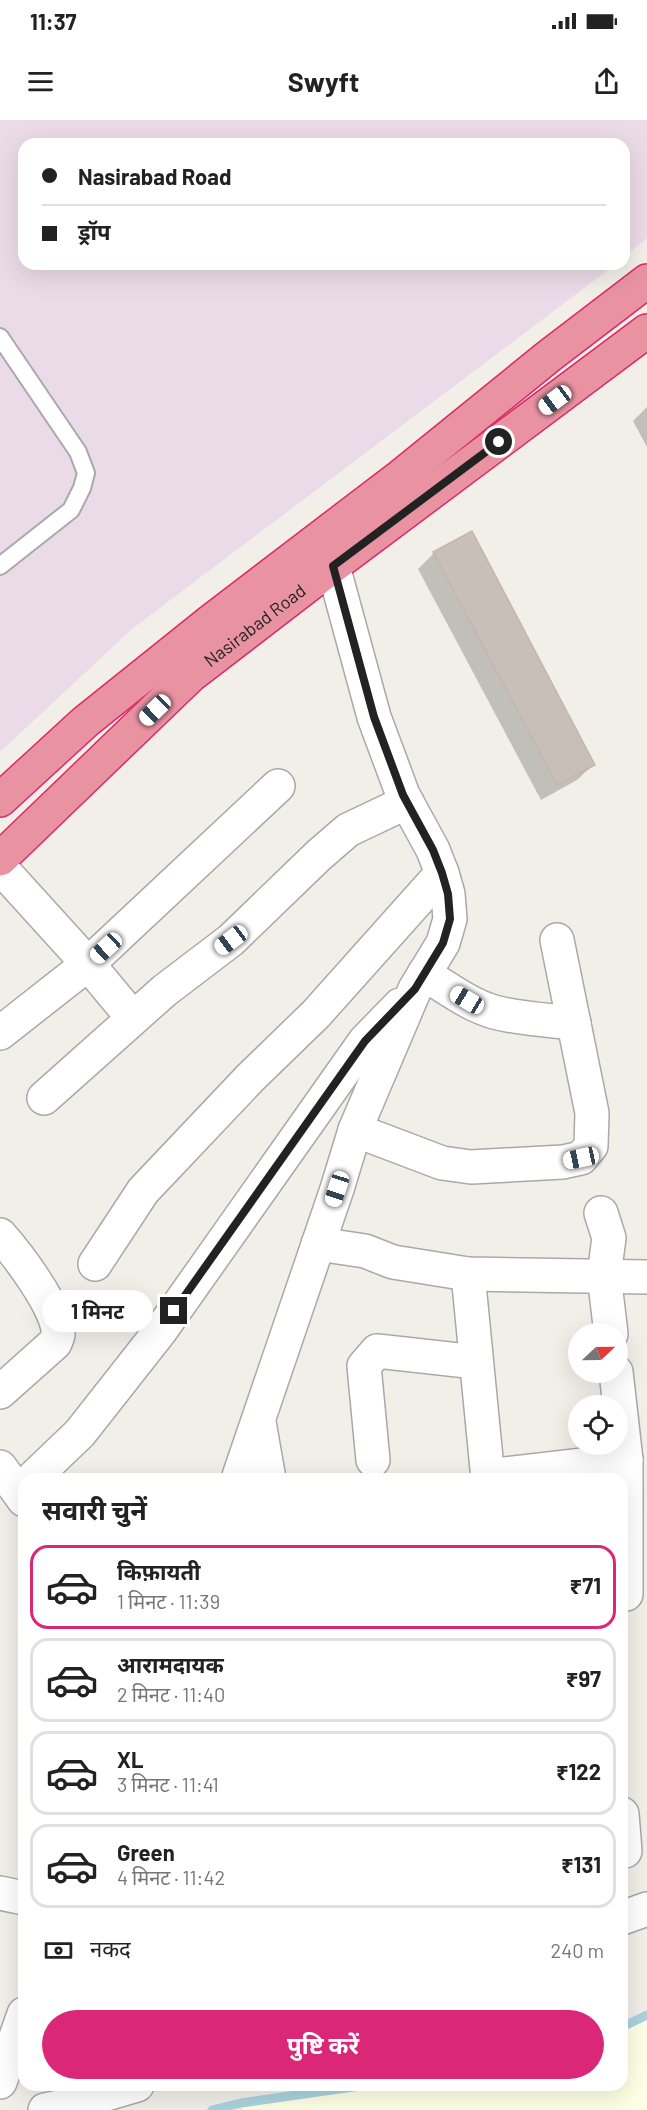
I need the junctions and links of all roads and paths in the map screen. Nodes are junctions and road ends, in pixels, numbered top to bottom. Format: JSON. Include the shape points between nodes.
{"nodes":[{"id":1,"x":647,"y":281,"type":"edge"},
{"id":2,"x":647,"y":332,"type":"edge"},
{"id":3,"x":0,"y":337,"type":"edge"},
{"id":4,"x":0,"y":566,"type":"edge"},
{"id":5,"x":333,"y":566,"type":"junction"},
{"id":6,"x":278,"y":786,"type":"dead end"},
{"id":7,"x":0,"y":800,"type":"edge"},
{"id":8,"x":407,"y":802,"type":"junction"},
{"id":9,"x":0,"y":859,"type":"edge"},
{"id":10,"x":0,"y":867,"type":"edge"},
{"id":11,"x":442,"y":873,"type":"junction"},
{"id":12,"x":557,"y":940,"type":"dead end"},
{"id":13,"x":88,"y":964,"type":"junction"},
{"id":14,"x":420,"y":981,"type":"junction"},
{"id":15,"x":133,"y":1018,"type":"junction"},
{"id":16,"x":574,"y":1023,"type":"junction"},
{"id":17,"x":0,"y":1033,"type":"edge"},
{"id":18,"x":44,"y":1098,"type":"dead end"},
{"id":19,"x":355,"y":1130,"type":"junction"},
{"id":20,"x":601,"y":1213,"type":"dead end"},
{"id":21,"x":0,"y":1235,"type":"edge"},
{"id":22,"x":318,"y":1244,"type":"junction"},
{"id":23,"x":95,"y":1264,"type":"dead end"},
{"id":24,"x":468,"y":1274,"type":"junction"},
{"id":25,"x":604,"y":1275,"type":"junction"},
{"id":26,"x":647,"y":1277,"type":"edge"},
{"id":27,"x":610,"y":1323,"type":"edge"},
{"id":28,"x":476,"y":1362,"type":"junction"},
{"id":29,"x":617,"y":1383,"type":"edge"},
{"id":30,"x":0,"y":1392,"type":"edge"},
{"id":31,"x":258,"y":1417,"type":"junction"},
{"id":32,"x":373,"y":1460,"type":"dead end"},
{"id":33,"x":626,"y":1460,"type":"junction"},
{"id":34,"x":35,"y":1473,"type":"edge"},
{"id":35,"x":240,"y":1473,"type":"edge"},
{"id":36,"x":268,"y":1473,"type":"edge"},
{"id":37,"x":487,"y":1473,"type":"edge"},
{"id":38,"x":526,"y":1473,"type":"edge"},
{"id":39,"x":627,"y":1473,"type":"edge"},
{"id":40,"x":628,"y":1504,"type":"edge"},
{"id":41,"x":632,"y":1593,"type":"edge"},
{"id":42,"x":0,"y":1893,"type":"edge"},
{"id":43,"x":18,"y":1897,"type":"edge"},
{"id":44,"x":647,"y":1909,"type":"edge"},
{"id":45,"x":628,"y":1916,"type":"edge"},
{"id":46,"x":18,"y":2025,"type":"edge"},
{"id":47,"x":6,"y":2048,"type":"edge"},
{"id":48,"x":0,"y":2082,"type":"edge"},
{"id":49,"x":117,"y":2091,"type":"edge"},
{"id":50,"x":45,"y":2110,"type":"edge"}],
"edges":[{"from":1,"to":7,"type":"highway","name":"Nasirabad Road","via":[[166,657],[85,722]]},
{"from":2,"to":5,"type":"highway","name":"Nasirabad Road"},
{"from":3,"to":4,"type":"lane","via":[[78,452],[86,473],[71,510]]},
{"from":5,"to":8,"type":"street","via":[[374,717]]},
{"from":5,"to":9,"type":"highway","name":"Nasirabad Road","via":[[190,676]]},
{"from":6,"to":13,"type":"street"},
{"from":8,"to":11,"type":"street"},
{"from":8,"to":15,"type":"street","via":[[348,830],[231,940]]},
{"from":10,"to":13,"type":"street"},
{"from":11,"to":14,"type":"street","via":[[450,919],[443,943]]},
{"from":11,"to":23,"type":"street","via":[[338,990],[143,1191]]},
{"from":12,"to":16,"type":"street"},
{"from":13,"to":15,"type":"street"},
{"from":13,"to":17,"type":"street"},
{"from":14,"to":16,"type":"street","via":[[493,1011]]},
{"from":14,"to":19,"type":"street"},
{"from":14,"to":34,"type":"street","via":[[365,1041],[161,1330],[80,1433]]},
{"from":15,"to":18,"type":"street"},
{"from":16,"to":19,"type":"street","via":[[592,1113],[591,1146],[581,1158],[471,1167],[442,1163]]},
{"from":19,"to":22,"type":"street"},
{"from":20,"to":25,"type":"street","via":[[609,1239]]},
{"from":21,"to":30,"type":"street","via":[[44,1293],[58,1334],[55,1343]]},
{"from":22,"to":24,"type":"street"},
{"from":22,"to":31,"type":"street"},
{"from":24,"to":25,"type":"street"},
{"from":24,"to":28,"type":"street"},
{"from":25,"to":26,"type":"street"},
{"from":25,"to":27,"type":"street"},
{"from":28,"to":32,"type":"street","via":[[377,1351],[370,1357],[364,1366]]},
{"from":28,"to":37,"type":"street"},
{"from":29,"to":33,"type":"street"},
{"from":31,"to":35,"type":"street"},
{"from":31,"to":36,"type":"street"},
{"from":33,"to":38,"type":"street"},
{"from":33,"to":39,"type":"street"},
{"from":40,"to":41,"type":"street"},
{"from":42,"to":43,"type":"street"},
{"from":44,"to":45,"type":"street"},
{"from":46,"to":47,"type":"street"},
{"from":47,"to":48,"type":"street"},
{"from":49,"to":50,"type":"street"}]}
